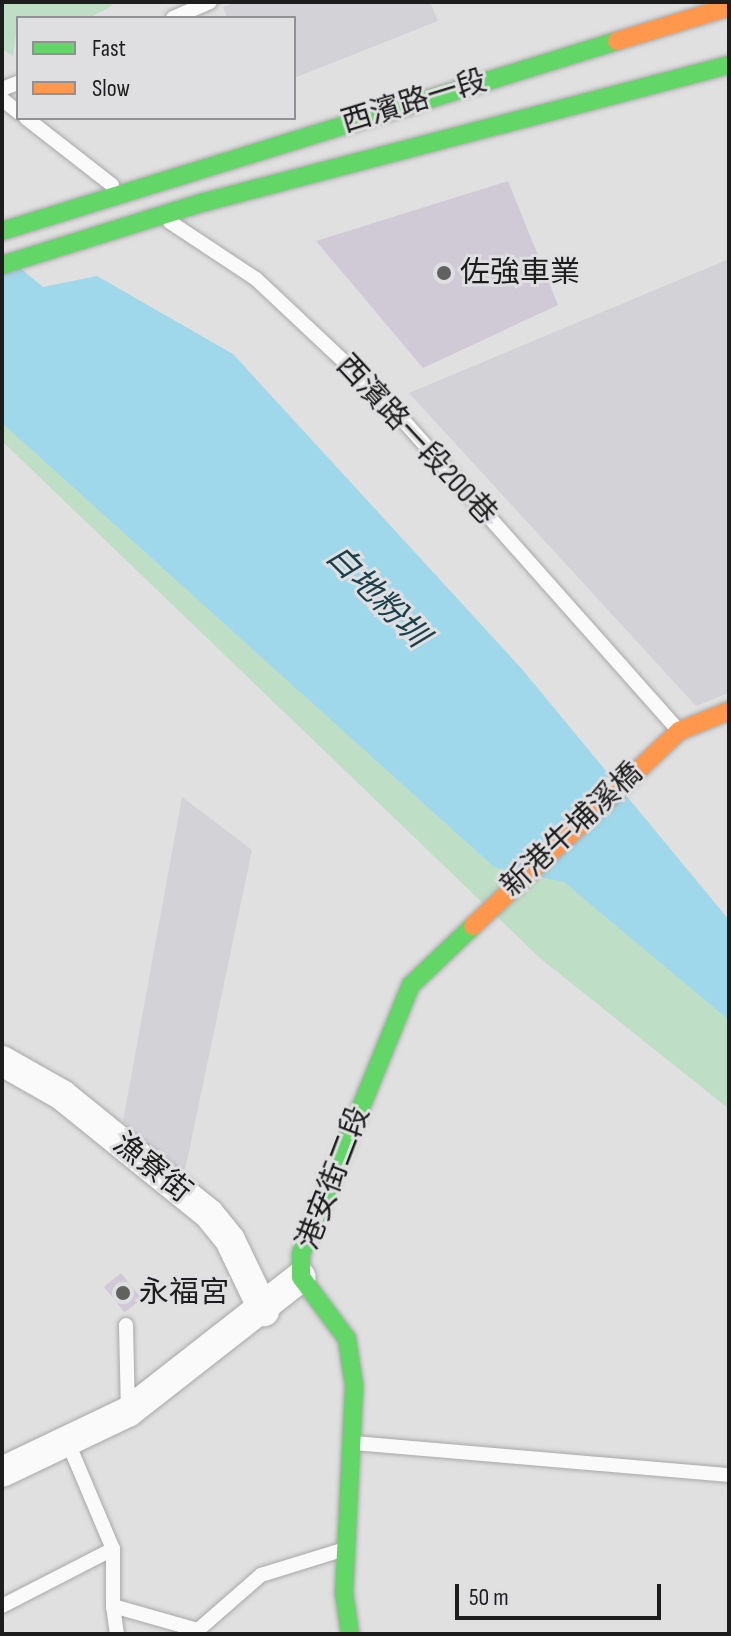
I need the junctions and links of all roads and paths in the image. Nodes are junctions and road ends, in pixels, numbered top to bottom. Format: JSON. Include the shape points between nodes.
{"nodes":[{"id":1,"x":210,"y":2,"type":"edge"},
{"id":2,"x":729,"y":7,"type":"edge"},
{"id":3,"x":178,"y":16,"type":"edge"},
{"id":4,"x":729,"y":65,"type":"edge"},
{"id":5,"x":432,"y":78,"type":"dead end"},
{"id":6,"x":493,"y":78,"type":"junction"},
{"id":7,"x":29,"y":120,"type":"edge"},
{"id":8,"x":192,"y":154,"type":"dead end"},
{"id":9,"x":118,"y":190,"type":"junction"},
{"id":10,"x":163,"y":217,"type":"junction"},
{"id":11,"x":5,"y":230,"type":"edge"},
{"id":12,"x":2,"y":265,"type":"edge"},
{"id":13,"x":729,"y":711,"type":"edge"},
{"id":14,"x":679,"y":731,"type":"junction"},
{"id":15,"x":466,"y":928,"type":"joint"},
{"id":16,"x":2,"y":1061,"type":"edge"},
{"id":17,"x":301,"y":1277,"type":"junction"},
{"id":18,"x":264,"y":1311,"type":"junction"},
{"id":19,"x":126,"y":1325,"type":"dead end"},
{"id":20,"x":128,"y":1412,"type":"junction"},
{"id":21,"x":351,"y":1443,"type":"junction"},
{"id":22,"x":69,"y":1445,"type":"junction"},
{"id":23,"x":2,"y":1472,"type":"edge"},
{"id":24,"x":729,"y":1475,"type":"edge"},
{"id":25,"x":113,"y":1549,"type":"junction"},
{"id":26,"x":346,"y":1549,"type":"junction"},
{"id":27,"x":2,"y":1606,"type":"edge"},
{"id":28,"x":113,"y":1606,"type":"junction"},
{"id":29,"x":117,"y":1634,"type":"edge"},
{"id":30,"x":350,"y":1634,"type":"edge"}],
"edges":[{"from":1,"to":3,"type":"lane"},
{"from":2,"to":6,"type":"main road","name":"西濱路一段"},
{"from":4,"to":10,"type":"main road","name":"西濱路一段"},
{"from":5,"to":6,"type":"lane"},
{"from":6,"to":9,"type":"main road","name":"西濱路一段"},
{"from":7,"to":9,"type":"lane","name":"西濱路一段200巷"},
{"from":8,"to":9,"type":"lane"},
{"from":9,"to":10,"type":"lane","name":"西濱路一段200巷"},
{"from":9,"to":11,"type":"main road","name":"西濱路一段"},
{"from":10,"to":12,"type":"main road","name":"西濱路一段"},
{"from":10,"to":14,"type":"lane","name":"西濱路一段200巷","via":[[256,279],[386,401]]},
{"from":13,"to":14,"type":"main road"},
{"from":14,"to":15,"type":"main road","name":"新港牛埔溪橋"},
{"from":15,"to":17,"type":"main road","name":"港安街二段","via":[[411,985],[301,1254]]},
{"from":16,"to":18,"type":"street","name":"漁寮街","via":[[62,1095],[209,1214],[230,1240]]},
{"from":17,"to":18,"type":"street"},
{"from":17,"to":21,"type":"main road","name":"港安街二段","via":[[347,1339]]},
{"from":18,"to":20,"type":"street"},
{"from":19,"to":20,"type":"lane"},
{"from":20,"to":22,"type":"street"},
{"from":21,"to":24,"type":"lane"},
{"from":21,"to":26,"type":"main road","name":"港安街二段"},
{"from":22,"to":23,"type":"street"},
{"from":22,"to":25,"type":"lane"},
{"from":25,"to":27,"type":"lane"},
{"from":25,"to":28,"type":"lane"},
{"from":26,"to":28,"type":"lane","via":[[261,1575],[198,1630]]},
{"from":26,"to":30,"type":"main road","name":"港安街二段"},
{"from":28,"to":29,"type":"lane"}]}
